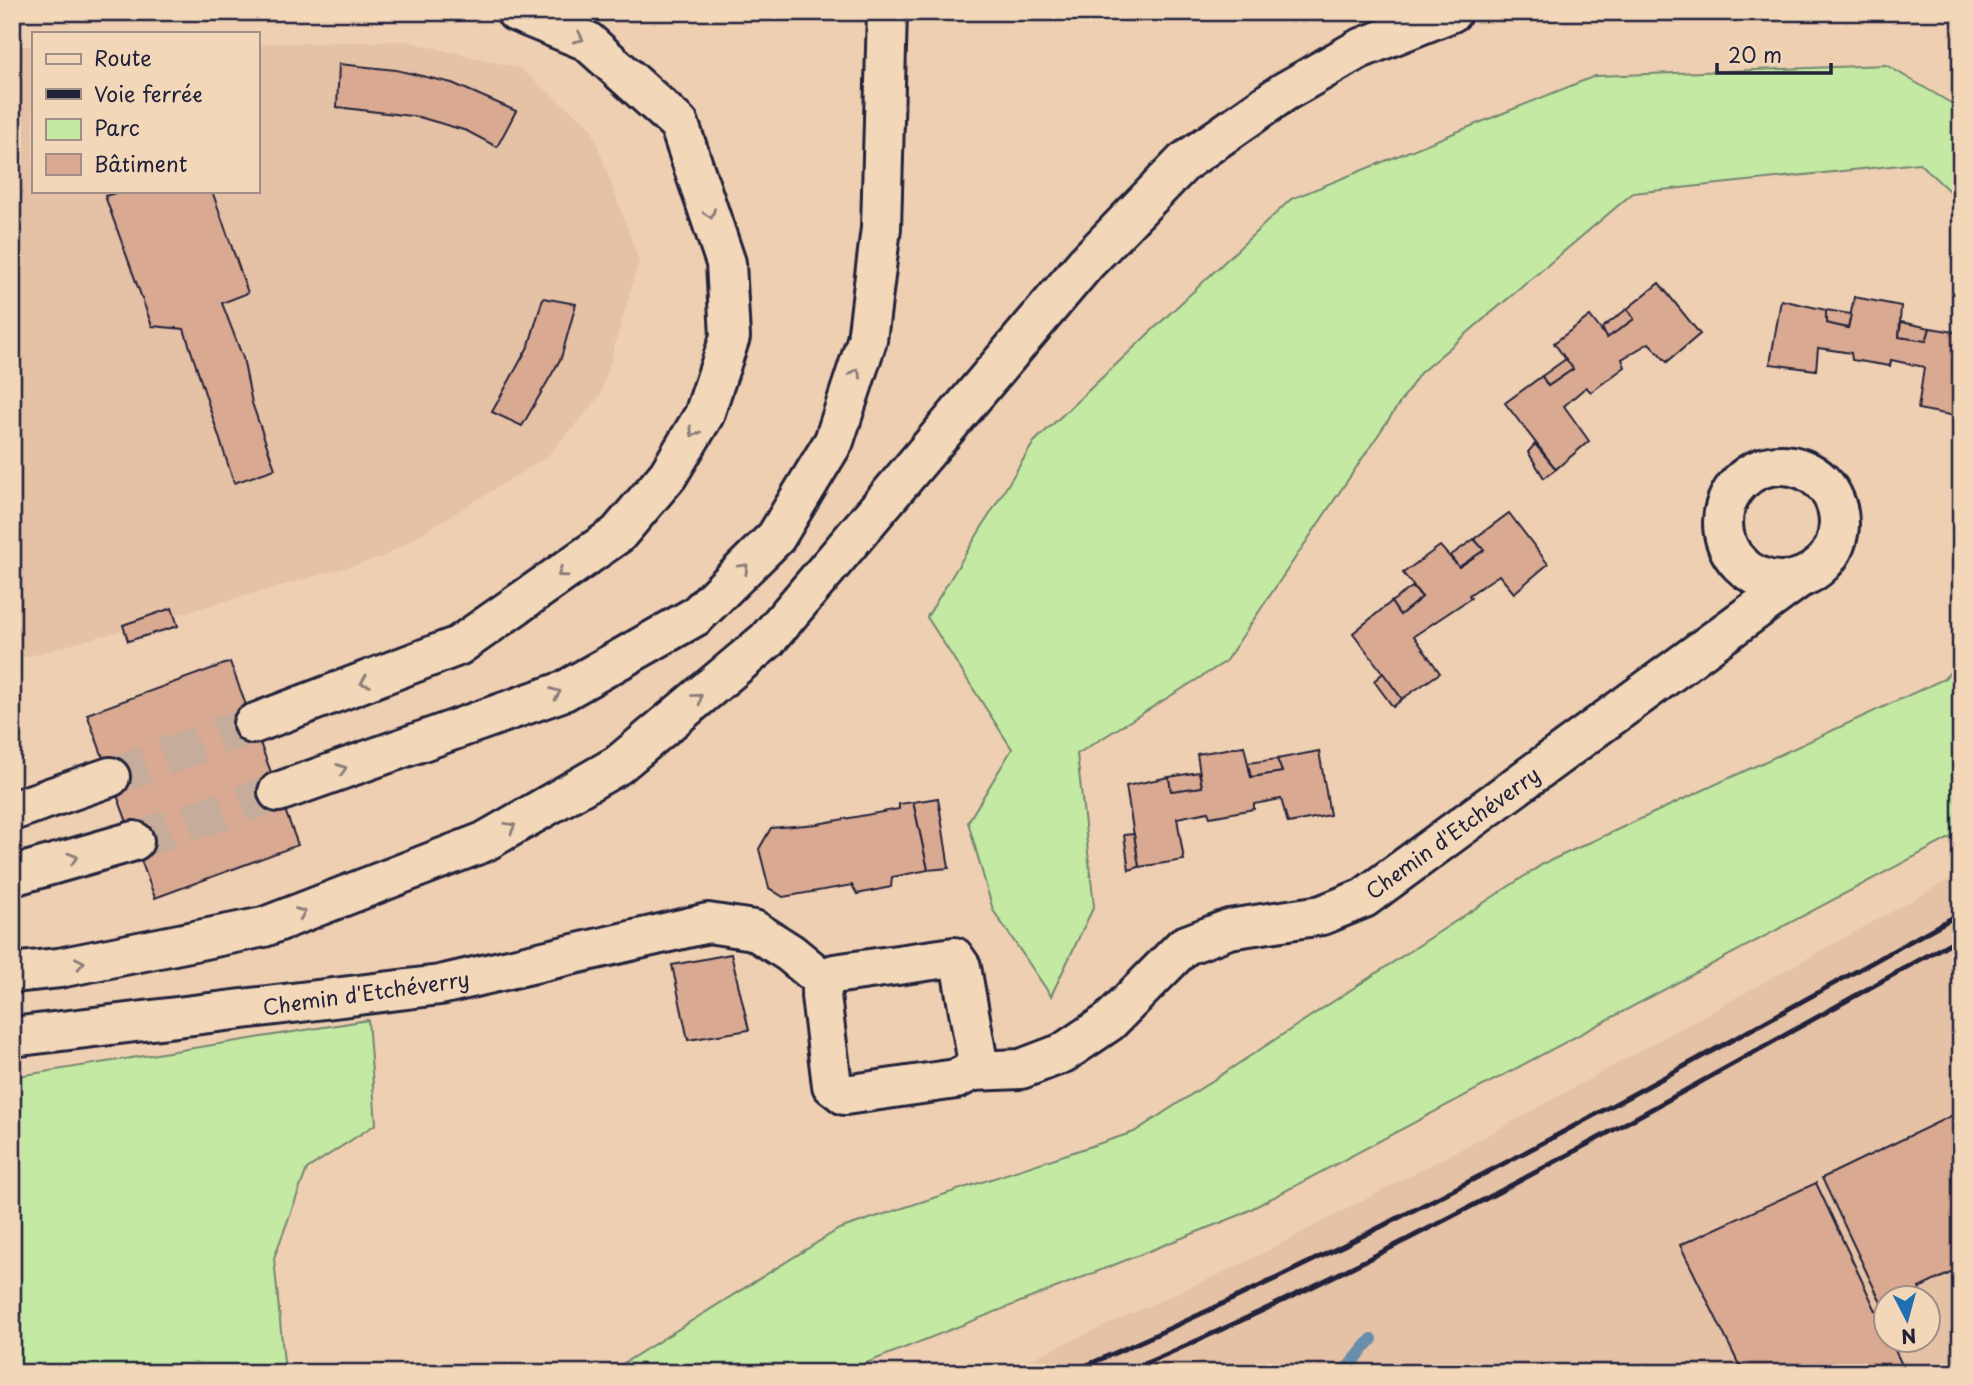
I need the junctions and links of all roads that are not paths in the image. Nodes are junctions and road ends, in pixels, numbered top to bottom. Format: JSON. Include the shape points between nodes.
{"nodes":[{"id":1,"x":516,"y":12,"type":"edge"},
{"id":2,"x":887,"y":12,"type":"edge"},
{"id":3,"x":1452,"y":12,"type":"edge"},
{"id":4,"x":1798,"y":579,"type":"dead end"},
{"id":5,"x":253,"y":724,"type":"tunnel mouth"},
{"id":6,"x":110,"y":777,"type":"tunnel mouth"},
{"id":7,"x":278,"y":792,"type":"tunnel mouth"},
{"id":8,"x":12,"y":811,"type":"edge"},
{"id":9,"x":134,"y":841,"type":"tunnel mouth"},
{"id":10,"x":12,"y":876,"type":"edge"},
{"id":11,"x":12,"y":973,"type":"edge"},
{"id":12,"x":824,"y":981,"type":"junction"},
{"id":13,"x":12,"y":1037,"type":"edge"},
{"id":14,"x":972,"y":1070,"type":"junction"}],
"edges":[{"from":1,"to":5,"type":"main road","one_way":true,"via":[[587,41],[679,124],[726,263],[730,337],[704,415],[668,475],[618,534],[458,646]]},
{"from":7,"to":2,"type":"main road","one_way":true,"via":[[564,691],[696,616],[776,537],[834,441],[867,340],[881,228]]},
{"from":11,"to":3,"type":"main road","one_way":true,"via":[[59,968],[264,927],[484,842],[618,765],[766,640],[1086,263],[1184,162],[1284,92],[1359,49]]},
{"from":4,"to":14,"type":"main road","name":"Chemin d'Etchéverry","via":[[1364,898],[1322,915],[1229,929],[1184,946],[1109,1022],[1063,1053],[1021,1069]]},
{"from":6,"to":8,"type":"main road"},
{"from":10,"to":9,"type":"main road","one_way":true},
{"from":12,"to":13,"type":"main road","name":"Chemin d'Etchéverry","via":[[754,930],[708,923],[440,985]]},
{"from":12,"to":14,"type":"main road","via":[[834,974],[954,957],[961,967],[976,1057]]},
{"from":12,"to":14,"type":"main road","name":"Chemin d'Etchéverry","via":[[821,996],[832,1085],[845,1095],[956,1079]]}]}
